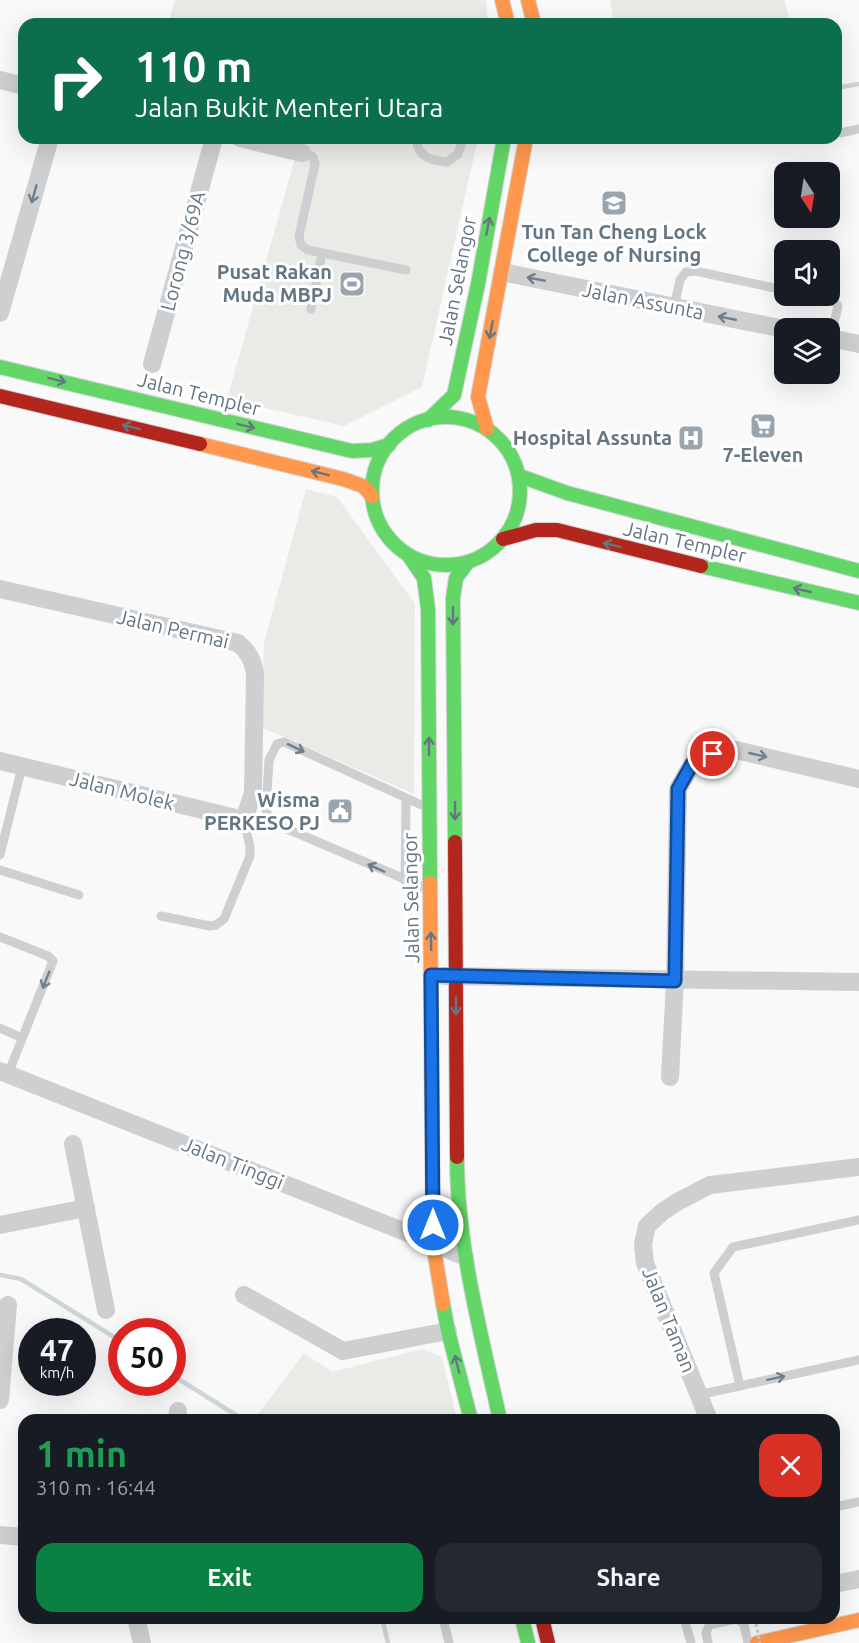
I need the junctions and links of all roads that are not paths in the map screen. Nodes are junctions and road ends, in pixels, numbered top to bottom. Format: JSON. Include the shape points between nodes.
{"nodes":[{"id":1,"x":502,"y":0,"type":"edge"},
{"id":2,"x":528,"y":0,"type":"edge"},
{"id":3,"x":506,"y":18,"type":"edge"},
{"id":4,"x":532,"y":18,"type":"edge"},
{"id":5,"x":0,"y":80,"type":"edge"},
{"id":6,"x":18,"y":84,"type":"edge"},
{"id":7,"x":859,"y":129,"type":"edge"},
{"id":8,"x":842,"y":133,"type":"edge"},
{"id":9,"x":48,"y":144,"type":"edge"},
{"id":10,"x":212,"y":144,"type":"edge"},
{"id":11,"x":265,"y":144,"type":"edge"},
{"id":12,"x":417,"y":144,"type":"edge"},
{"id":13,"x":461,"y":144,"type":"edge"},
{"id":14,"x":503,"y":144,"type":"edge"},
{"id":15,"x":525,"y":144,"type":"edge"},
{"id":16,"x":302,"y":153,"type":"joint"},
{"id":17,"x":322,"y":253,"type":"junction"},
{"id":18,"x":406,"y":270,"type":"dead end"},
{"id":19,"x":502,"y":272,"type":"junction"},
{"id":20,"x":774,"y":288,"type":"edge"},
{"id":21,"x":674,"y":307,"type":"junction"},
{"id":22,"x":311,"y":309,"type":"dead end"},
{"id":23,"x":0,"y":313,"type":"edge"},
{"id":24,"x":774,"y":327,"type":"edge"},
{"id":25,"x":840,"y":335,"type":"edge"},
{"id":26,"x":859,"y":344,"type":"edge"},
{"id":27,"x":152,"y":364,"type":"dead end"},
{"id":28,"x":0,"y":366,"type":"edge"},
{"id":29,"x":0,"y":396,"type":"edge"},
{"id":30,"x":428,"y":420,"type":"junction"},
{"id":31,"x":487,"y":429,"type":"junction"},
{"id":32,"x":389,"y":445,"type":"junction"},
{"id":33,"x":520,"y":476,"type":"junction"},
{"id":34,"x":372,"y":496,"type":"junction"},
{"id":35,"x":503,"y":539,"type":"junction"},
{"id":36,"x":409,"y":556,"type":"junction"},
{"id":37,"x":468,"y":562,"type":"junction"},
{"id":38,"x":859,"y":571,"type":"edge"},
{"id":39,"x":0,"y":589,"type":"edge"},
{"id":40,"x":859,"y":603,"type":"edge"},
{"id":41,"x":0,"y":761,"type":"edge"},
{"id":42,"x":22,"y":767,"type":"junction"},
{"id":43,"x":859,"y":779,"type":"edge"},
{"id":44,"x":406,"y":799,"type":"junction"},
{"id":45,"x":429,"y":809,"type":"junction"},
{"id":46,"x":244,"y":820,"type":"junction"},
{"id":47,"x":0,"y":855,"type":"edge"},
{"id":48,"x":0,"y":870,"type":"edge"},
{"id":49,"x":405,"y":881,"type":"junction"},
{"id":50,"x":430,"y":890,"type":"junction"},
{"id":51,"x":79,"y":895,"type":"dead end"},
{"id":52,"x":161,"y":916,"type":"dead end"},
{"id":53,"x":0,"y":937,"type":"edge"},
{"id":54,"x":431,"y":975,"type":"junction"},
{"id":55,"x":456,"y":976,"type":"junction"},
{"id":56,"x":675,"y":981,"type":"junction"},
{"id":57,"x":859,"y":982,"type":"edge"},
{"id":58,"x":0,"y":1028,"type":"edge"},
{"id":59,"x":22,"y":1038,"type":"junction"},
{"id":60,"x":4,"y":1072,"type":"edge"},
{"id":61,"x":670,"y":1077,"type":"dead end"},
{"id":62,"x":73,"y":1144,"type":"dead end"},
{"id":63,"x":859,"y":1167,"type":"edge"},
{"id":64,"x":86,"y":1208,"type":"junction"},
{"id":65,"x":859,"y":1220,"type":"edge"},
{"id":66,"x":0,"y":1225,"type":"edge"},
{"id":67,"x":433,"y":1243,"type":"junction"},
{"id":68,"x":465,"y":1257,"type":"junction"},
{"id":69,"x":244,"y":1295,"type":"dead end"},
{"id":70,"x":8,"y":1305,"type":"dead end"},
{"id":71,"x":106,"y":1310,"type":"dead end"},
{"id":72,"x":448,"y":1331,"type":"junction"},
{"id":73,"x":859,"y":1360,"type":"edge"},
{"id":74,"x":740,"y":1386,"type":"junction"},
{"id":75,"x":699,"y":1395,"type":"junction"},
{"id":76,"x":0,"y":1400,"type":"edge"},
{"id":77,"x":469,"y":1414,"type":"edge"},
{"id":78,"x":499,"y":1414,"type":"edge"},
{"id":79,"x":707,"y":1414,"type":"edge"},
{"id":80,"x":859,"y":1502,"type":"edge"},
{"id":81,"x":840,"y":1506,"type":"edge"},
{"id":82,"x":0,"y":1535,"type":"edge"},
{"id":83,"x":18,"y":1537,"type":"edge"},
{"id":84,"x":859,"y":1579,"type":"edge"},
{"id":85,"x":840,"y":1583,"type":"edge"},
{"id":86,"x":859,"y":1620,"type":"edge"},
{"id":87,"x":840,"y":1622,"type":"edge"},
{"id":88,"x":137,"y":1624,"type":"edge"},
{"id":89,"x":444,"y":1624,"type":"edge"},
{"id":90,"x":523,"y":1624,"type":"edge"},
{"id":91,"x":543,"y":1624,"type":"edge"},
{"id":92,"x":686,"y":1624,"type":"edge"},
{"id":93,"x":714,"y":1624,"type":"edge"},
{"id":94,"x":744,"y":1624,"type":"edge"},
{"id":95,"x":820,"y":1624,"type":"edge"},
{"id":96,"x":793,"y":1627,"type":"edge"},
{"id":97,"x":142,"y":1643,"type":"edge"},
{"id":98,"x":449,"y":1643,"type":"edge"},
{"id":99,"x":528,"y":1643,"type":"edge"},
{"id":100,"x":548,"y":1643,"type":"edge"},
{"id":101,"x":691,"y":1643,"type":"edge"},
{"id":102,"x":708,"y":1643,"type":"edge"},
{"id":103,"x":748,"y":1643,"type":"edge"},
{"id":104,"x":759,"y":1643,"type":"edge"}],
"edges":[{"from":1,"to":3,"type":"main road"},
{"from":2,"to":4,"type":"main road"},
{"from":5,"to":6,"type":"street"},
{"from":7,"to":8,"type":"lane"},
{"from":9,"to":23,"type":"street","one_way":true},
{"from":10,"to":27,"type":"street","name":"Lorong 3/69A"},
{"from":11,"to":16,"type":"street"},
{"from":12,"to":13,"type":"lane","via":[[424,156],[447,162],[458,154]]},
{"from":30,"to":14,"type":"main road","name":"Jalan Selangor","one_way":true,"via":[[454,395]]},
{"from":15,"to":19,"type":"main road"},
{"from":16,"to":17,"type":"lane","via":[[313,157],[315,164],[299,241],[304,248]]},
{"from":17,"to":18,"type":"lane"},
{"from":17,"to":22,"type":"lane"},
{"from":21,"to":19,"type":"street","name":"Jalan Assunta","one_way":true},
{"from":19,"to":31,"type":"main road","one_way":true,"via":[[478,397]]},
{"from":20,"to":21,"type":"lane","via":[[686,272],[680,280]]},
{"from":24,"to":21,"type":"street","name":"Jalan Assunta","one_way":true},
{"from":25,"to":26,"type":"street"},
{"from":28,"to":32,"type":"main road","name":"Jalan Templer","one_way":true,"via":[[352,451]]},
{"from":34,"to":29,"type":"main road","one_way":true,"via":[[363,486],[343,479]]},
{"from":30,"to":31,"type":"main road","via":[[467,421]]},
{"from":30,"to":32,"type":"main road","via":[[406,430]]},
{"from":31,"to":33,"type":"main road","via":[[502,441]]},
{"from":32,"to":34,"type":"main road","via":[[373,478]]},
{"from":33,"to":35,"type":"main road","via":[[520,498]]},
{"from":33,"to":38,"type":"main road","name":"Jalan Templer","via":[[567,493]]},
{"from":34,"to":36,"type":"main road","via":[[385,534]]},
{"from":35,"to":37,"type":"main road"},
{"from":40,"to":35,"type":"main road","name":"Jalan Templer","one_way":true,"via":[[557,530],[536,530]]},
{"from":36,"to":37,"type":"main road","via":[[428,563]]},
{"from":45,"to":36,"type":"main road","name":"Jalan Selangor","one_way":true,"via":[[428,609],[424,578]]},
{"from":37,"to":55,"type":"main road","one_way":true,"via":[[456,578],[453,598]]},
{"from":39,"to":46,"type":"street","name":"Jalan Permai","via":[[241,646],[251,659],[255,674],[253,793]]},
{"from":41,"to":42,"type":"street","name":"Jalan Molek"},
{"from":42,"to":46,"type":"street","name":"Jalan Molek"},
{"from":42,"to":47,"type":"lane"},
{"from":56,"to":43,"type":"street","one_way":true,"via":[[678,789],[692,764],[713,754],[736,750]]},
{"from":44,"to":45,"type":"lane"},
{"from":44,"to":49,"type":"lane"},
{"from":49,"to":44,"type":"lane","one_way":true,"via":[[272,822],[266,810],[269,760],[277,744],[284,742]]},
{"from":45,"to":50,"type":"main road","name":"Jalan Selangor"},
{"from":46,"to":52,"type":"lane","via":[[250,856],[224,919],[210,926]]},
{"from":48,"to":51,"type":"lane"},
{"from":49,"to":50,"type":"lane"},
{"from":54,"to":50,"type":"main road","name":"Jalan Selangor","one_way":true},
{"from":53,"to":59,"type":"lane","one_way":true,"via":[[53,961]]},
{"from":54,"to":55,"type":"street"},
{"from":54,"to":67,"type":"main road","name":"Jalan Selangor"},
{"from":55,"to":56,"type":"street"},
{"from":55,"to":68,"type":"main road","one_way":true,"via":[[457,1189]]},
{"from":56,"to":57,"type":"street"},
{"from":56,"to":61,"type":"street"},
{"from":58,"to":59,"type":"lane"},
{"from":59,"to":60,"type":"lane"},
{"from":60,"to":67,"type":"street","name":"Jalan Tinggi"},
{"from":62,"to":64,"type":"street"},
{"from":63,"to":75,"type":"street","name":"Jalan Taman","via":[[710,1185],[662,1212],[647,1226],[643,1244],[645,1263]]},
{"from":64,"to":66,"type":"street"},
{"from":64,"to":71,"type":"street"},
{"from":65,"to":74,"type":"lane","via":[[733,1247],[714,1273]]},
{"from":67,"to":68,"type":"street","name":"Jalan Tinggi"},
{"from":67,"to":72,"type":"main road","name":"Jalan Selangor"},
{"from":68,"to":78,"type":"main road"},
{"from":69,"to":72,"type":"street","via":[[342,1351]]},
{"from":70,"to":76,"type":"street"},
{"from":77,"to":72,"type":"main road","name":"Jalan Selangor","one_way":true},
{"from":74,"to":73,"type":"lane","one_way":true},
{"from":74,"to":75,"type":"lane"},
{"from":75,"to":79,"type":"street","name":"Jalan Taman"},
{"from":80,"to":81,"type":"lane"},
{"from":82,"to":83,"type":"street"},
{"from":84,"to":85,"type":"street"},
{"from":86,"to":87,"type":"main road"},
{"from":88,"to":97,"type":"street"},
{"from":89,"to":98,"type":"lane"},
{"from":90,"to":99,"type":"main road"},
{"from":91,"to":100,"type":"main road"},
{"from":92,"to":101,"type":"lane"},
{"from":93,"to":102,"type":"lane","via":[[706,1633]]},
{"from":94,"to":103,"type":"lane"},
{"from":95,"to":96,"type":"main road"},
{"from":96,"to":104,"type":"main road"}]}
